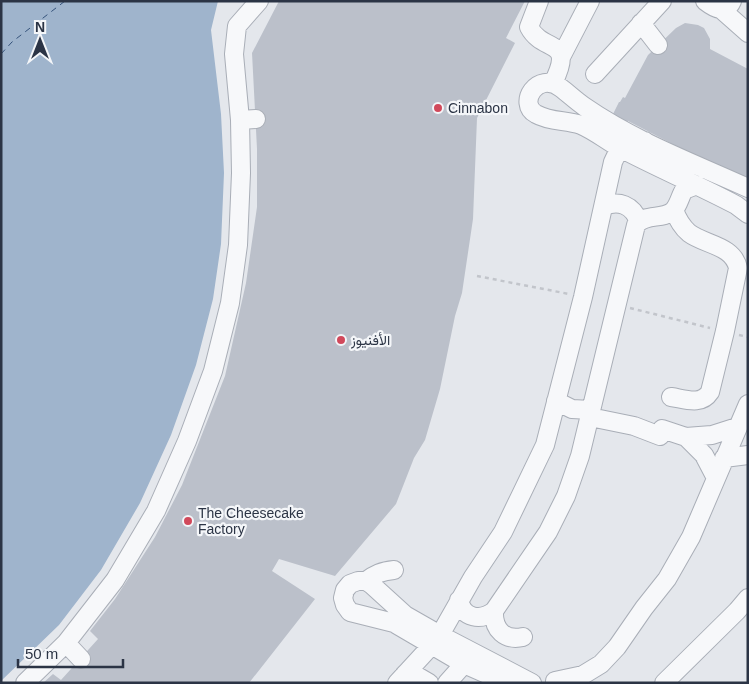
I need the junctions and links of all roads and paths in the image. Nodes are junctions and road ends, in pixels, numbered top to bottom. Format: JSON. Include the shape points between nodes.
{"nodes":[{"id":1,"x":259,"y":1,"type":"edge"},
{"id":2,"x":539,"y":1,"type":"edge"},
{"id":3,"x":590,"y":1,"type":"edge"},
{"id":4,"x":662,"y":1,"type":"edge"},
{"id":5,"x":705,"y":1,"type":"edge"},
{"id":6,"x":730,"y":4,"type":"edge"},
{"id":7,"x":641,"y":23,"type":"junction"},
{"id":8,"x":746,"y":31,"type":"edge"},
{"id":9,"x":658,"y":45,"type":"dead end"},
{"id":10,"x":561,"y":56,"type":"junction"},
{"id":11,"x":595,"y":74,"type":"dead end"},
{"id":12,"x":553,"y":83,"type":"junction"},
{"id":13,"x":580,"y":103,"type":"junction"},
{"id":14,"x":569,"y":123,"type":"junction"},
{"id":15,"x":645,"y":141,"type":"junction"},
{"id":16,"x":621,"y":148,"type":"junction"},
{"id":17,"x":697,"y":185,"type":"junction"},
{"id":18,"x":748,"y":188,"type":"edge"},
{"id":19,"x":602,"y":207,"type":"junction"},
{"id":20,"x":674,"y":210,"type":"junction"},
{"id":21,"x":748,"y":214,"type":"edge"},
{"id":22,"x":639,"y":222,"type":"junction"},
{"id":23,"x":672,"y":397,"type":"dead end"},
{"id":24,"x":556,"y":401,"type":"junction"},
{"id":25,"x":748,"y":404,"type":"edge"},
{"id":26,"x":590,"y":414,"type":"junction"},
{"id":27,"x":738,"y":427,"type":"junction"},
{"id":28,"x":686,"y":437,"type":"junction"},
{"id":29,"x":748,"y":455,"type":"edge"},
{"id":30,"x":724,"y":458,"type":"junction"},
{"id":31,"x":716,"y":478,"type":"junction"},
{"id":32,"x":394,"y":570,"type":"dead end"},
{"id":33,"x":366,"y":581,"type":"junction"},
{"id":34,"x":459,"y":600,"type":"junction"},
{"id":35,"x":391,"y":603,"type":"junction"},
{"id":36,"x":744,"y":604,"type":"edge"},
{"id":37,"x":494,"y":611,"type":"junction"},
{"id":38,"x":381,"y":620,"type":"junction"},
{"id":39,"x":523,"y":637,"type":"dead end"},
{"id":40,"x":436,"y":640,"type":"junction"},
{"id":41,"x":66,"y":643,"type":"junction"},
{"id":42,"x":81,"y":659,"type":"dead end"},
{"id":43,"x":464,"y":664,"type":"junction"},
{"id":44,"x":401,"y":678,"type":"edge"},
{"id":45,"x":555,"y":682,"type":"edge"},
{"id":46,"x":26,"y":683,"type":"edge"},
{"id":47,"x":429,"y":683,"type":"edge"},
{"id":48,"x":447,"y":683,"type":"edge"},
{"id":49,"x":506,"y":683,"type":"edge"},
{"id":50,"x":532,"y":683,"type":"edge"},
{"id":51,"x":664,"y":683,"type":"edge"}],
"edges":[{"from":1,"to":41,"type":"street","via":[[237,26],[234,54],[248,120],[230,303],[212,370],[188,441],[156,511],[115,580]]},
{"from":2,"to":10,"type":"street","via":[[529,27]]},
{"from":3,"to":10,"type":"street"},
{"from":4,"to":7,"type":"street"},
{"from":5,"to":6,"type":"street","via":[[715,9]]},
{"from":6,"to":8,"type":"street"},
{"from":7,"to":9,"type":"street"},
{"from":7,"to":11,"type":"street"},
{"from":10,"to":12,"type":"street"},
{"from":12,"to":13,"type":"street"},
{"from":12,"to":14,"type":"street","via":[[537,85],[532,90],[529,106],[533,113],[542,117]]},
{"from":13,"to":14,"type":"street"},
{"from":13,"to":15,"type":"street"},
{"from":14,"to":16,"type":"street","via":[[580,125]]},
{"from":15,"to":16,"type":"street","via":[[628,143]]},
{"from":15,"to":18,"type":"street"},
{"from":16,"to":17,"type":"street"},
{"from":16,"to":19,"type":"street","via":[[613,162]]},
{"from":17,"to":20,"type":"street","via":[[684,190]]},
{"from":17,"to":21,"type":"street"},
{"from":19,"to":22,"type":"street","via":[[622,203],[633,210]]},
{"from":19,"to":24,"type":"street"},
{"from":20,"to":22,"type":"street"},
{"from":20,"to":23,"type":"street","via":[[689,233],[728,251],[738,268],[710,392],[697,401]]},
{"from":22,"to":26,"type":"street"},
{"from":24,"to":26,"type":"street"},
{"from":24,"to":34,"type":"street","via":[[545,445],[504,532]]},
{"from":25,"to":27,"type":"street"},
{"from":26,"to":28,"type":"street"},
{"from":26,"to":37,"type":"street","via":[[566,496],[548,532]]},
{"from":27,"to":28,"type":"street","via":[[712,435]]},
{"from":27,"to":30,"type":"street"},
{"from":28,"to":31,"type":"street","via":[[704,455]]},
{"from":29,"to":30,"type":"street"},
{"from":30,"to":31,"type":"street"},
{"from":31,"to":45,"type":"street","via":[[691,537],[667,579],[617,647],[593,670]]},
{"from":32,"to":33,"type":"street","via":[[383,571]]},
{"from":33,"to":35,"type":"street"},
{"from":33,"to":38,"type":"street","via":[[350,584],[345,590],[345,606],[350,612]]},
{"from":34,"to":37,"type":"street","via":[[464,612],[476,618]]},
{"from":34,"to":40,"type":"street"},
{"from":35,"to":38,"type":"street"},
{"from":35,"to":40,"type":"street"},
{"from":36,"to":51,"type":"street"},
{"from":37,"to":39,"type":"street","via":[[495,625],[504,635]]},
{"from":38,"to":40,"type":"street"},
{"from":40,"to":43,"type":"street"},
{"from":40,"to":44,"type":"street"},
{"from":40,"to":50,"type":"street"},
{"from":41,"to":42,"type":"street"},
{"from":41,"to":46,"type":"street"},
{"from":43,"to":48,"type":"street"},
{"from":43,"to":49,"type":"street"},
{"from":44,"to":47,"type":"street","via":[[418,676]]}]}
